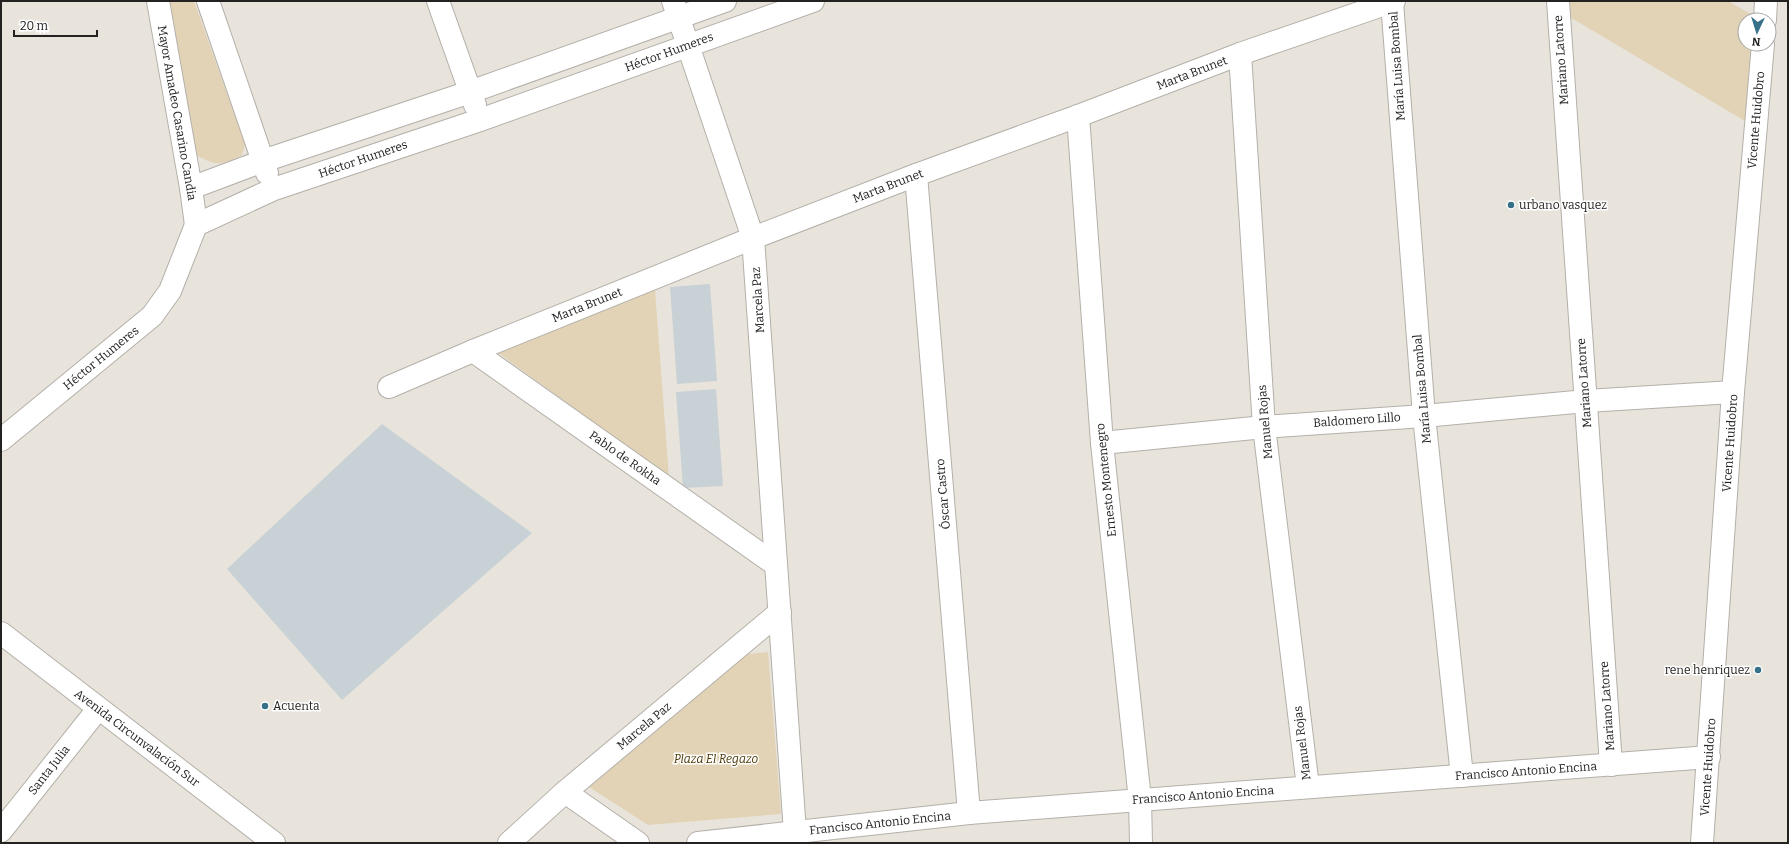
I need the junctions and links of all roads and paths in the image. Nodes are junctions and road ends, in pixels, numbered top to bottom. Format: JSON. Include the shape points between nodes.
{"nodes":[{"id":1,"x":158,"y":1,"type":"edge"},
{"id":2,"x":208,"y":1,"type":"edge"},
{"id":3,"x":438,"y":1,"type":"edge"},
{"id":4,"x":725,"y":1,"type":"edge"},
{"id":5,"x":813,"y":1,"type":"edge"},
{"id":6,"x":1393,"y":1,"type":"edge"},
{"id":7,"x":1558,"y":1,"type":"edge"},
{"id":8,"x":1766,"y":1,"type":"edge"},
{"id":9,"x":676,"y":9,"type":"edge"},
{"id":10,"x":1765,"y":12,"type":"edge"},
{"id":11,"x":689,"y":45,"type":"junction"},
{"id":12,"x":1762,"y":52,"type":"edge"},
{"id":13,"x":1240,"y":54,"type":"junction"},
{"id":14,"x":470,"y":92,"type":"junction"},
{"id":15,"x":1078,"y":116,"type":"junction"},
{"id":16,"x":480,"y":120,"type":"junction"},
{"id":17,"x":262,"y":161,"type":"junction"},
{"id":18,"x":916,"y":174,"type":"junction"},
{"id":19,"x":191,"y":188,"type":"junction"},
{"id":20,"x":274,"y":189,"type":"junction"},
{"id":21,"x":196,"y":225,"type":"junction"},
{"id":22,"x":753,"y":238,"type":"junction"},
{"id":23,"x":473,"y":350,"type":"junction"},
{"id":24,"x":389,"y":387,"type":"dead end"},
{"id":25,"x":1733,"y":392,"type":"junction"},
{"id":26,"x":1586,"y":401,"type":"junction"},
{"id":27,"x":1424,"y":416,"type":"junction"},
{"id":28,"x":1264,"y":427,"type":"junction"},
{"id":29,"x":1,"y":440,"type":"edge"},
{"id":30,"x":1102,"y":443,"type":"junction"},
{"id":31,"x":776,"y":565,"type":"junction"},
{"id":32,"x":780,"y":612,"type":"junction"},
{"id":33,"x":1,"y":633,"type":"edge"},
{"id":34,"x":98,"y":709,"type":"junction"},
{"id":35,"x":1709,"y":757,"type":"junction"},
{"id":36,"x":1611,"y":765,"type":"junction"},
{"id":37,"x":1462,"y":776,"type":"junction"},
{"id":38,"x":1308,"y":787,"type":"junction"},
{"id":39,"x":565,"y":792,"type":"junction"},
{"id":40,"x":1140,"y":800,"type":"junction"},
{"id":41,"x":969,"y":813,"type":"junction"},
{"id":42,"x":1,"y":831,"type":"edge"},
{"id":43,"x":795,"y":832,"type":"junction"},
{"id":44,"x":274,"y":843,"type":"edge"},
{"id":45,"x":509,"y":843,"type":"edge"},
{"id":46,"x":638,"y":843,"type":"edge"},
{"id":47,"x":698,"y":843,"type":"edge"},
{"id":48,"x":1141,"y":843,"type":"edge"},
{"id":49,"x":1702,"y":843,"type":"edge"}],
"edges":[{"from":1,"to":19,"type":"street","name":"Mayor Amadeo Casarino Candia"},
{"from":2,"to":17,"type":"street"},
{"from":3,"to":14,"type":"street"},
{"from":4,"to":9,"type":"street"},
{"from":5,"to":11,"type":"street","name":"Héctor Humeres"},
{"from":6,"to":13,"type":"street","name":"Marta Brunet"},
{"from":6,"to":27,"type":"street","name":"María Luisa Bombal"},
{"from":7,"to":26,"type":"street","name":"Mariano Latorre"},
{"from":8,"to":10,"type":"street"},
{"from":9,"to":11,"type":"street","name":"Marcela Paz"},
{"from":9,"to":14,"type":"street"},
{"from":11,"to":16,"type":"street","name":"Héctor Humeres"},
{"from":11,"to":22,"type":"street","name":"Marcela Paz"},
{"from":12,"to":25,"type":"street","name":"Vicente Huidobro"},
{"from":13,"to":15,"type":"street","name":"Marta Brunet"},
{"from":13,"to":28,"type":"street","name":"Manuel Rojas"},
{"from":14,"to":16,"type":"street"},
{"from":14,"to":17,"type":"street"},
{"from":15,"to":18,"type":"street","name":"Marta Brunet"},
{"from":15,"to":30,"type":"street","name":"Ernesto Montenegro"},
{"from":16,"to":20,"type":"street","name":"Héctor Humeres"},
{"from":17,"to":19,"type":"street"},
{"from":17,"to":20,"type":"street"},
{"from":18,"to":22,"type":"street","name":"Marta Brunet"},
{"from":18,"to":41,"type":"street","name":"Óscar Castro"},
{"from":19,"to":21,"type":"street","name":"Mayor Amadeo Casarino Candia"},
{"from":20,"to":21,"type":"street","name":"Héctor Humeres"},
{"from":21,"to":29,"type":"street","name":"Héctor Humeres","via":[[170,291],[152,316]]},
{"from":22,"to":23,"type":"street","name":"Marta Brunet"},
{"from":22,"to":31,"type":"street","name":"Marcela Paz"},
{"from":23,"to":24,"type":"street","name":"Marta Brunet"},
{"from":23,"to":31,"type":"street","name":"Pablo de Rokha"},
{"from":25,"to":26,"type":"street","name":"Baldomero Lillo"},
{"from":25,"to":35,"type":"street","name":"Vicente Huidobro"},
{"from":26,"to":27,"type":"street","name":"Baldomero Lillo"},
{"from":26,"to":36,"type":"street","name":"Mariano Latorre"},
{"from":27,"to":28,"type":"street","name":"Baldomero Lillo"},
{"from":27,"to":37,"type":"street","name":"María Luisa Bombal"},
{"from":28,"to":30,"type":"street","name":"Baldomero Lillo"},
{"from":28,"to":38,"type":"street","name":"Manuel Rojas"},
{"from":30,"to":40,"type":"street","name":"Ernesto Montenegro"},
{"from":31,"to":32,"type":"street","name":"Marcela Paz"},
{"from":32,"to":39,"type":"street","name":"Marcela Paz"},
{"from":32,"to":43,"type":"street","name":"Marcela Paz"},
{"from":33,"to":34,"type":"street","name":"Avenida Circunvalación Sur"},
{"from":34,"to":42,"type":"street","name":"Santa Julia"},
{"from":34,"to":44,"type":"street","name":"Avenida Circunvalación Sur"},
{"from":35,"to":36,"type":"street","name":"Francisco Antonio Encina"},
{"from":35,"to":49,"type":"street","name":"Vicente Huidobro"},
{"from":36,"to":37,"type":"street","name":"Francisco Antonio Encina"},
{"from":37,"to":38,"type":"street","name":"Francisco Antonio Encina"},
{"from":38,"to":40,"type":"street","name":"Francisco Antonio Encina"},
{"from":39,"to":45,"type":"street","name":"Marcela Paz"},
{"from":39,"to":46,"type":"street"},
{"from":40,"to":41,"type":"street","name":"Francisco Antonio Encina"},
{"from":40,"to":48,"type":"street","name":"Ernesto Montenegro"},
{"from":41,"to":43,"type":"street","name":"Francisco Antonio Encina"},
{"from":43,"to":47,"type":"street","name":"Francisco Antonio Encina"}]}
